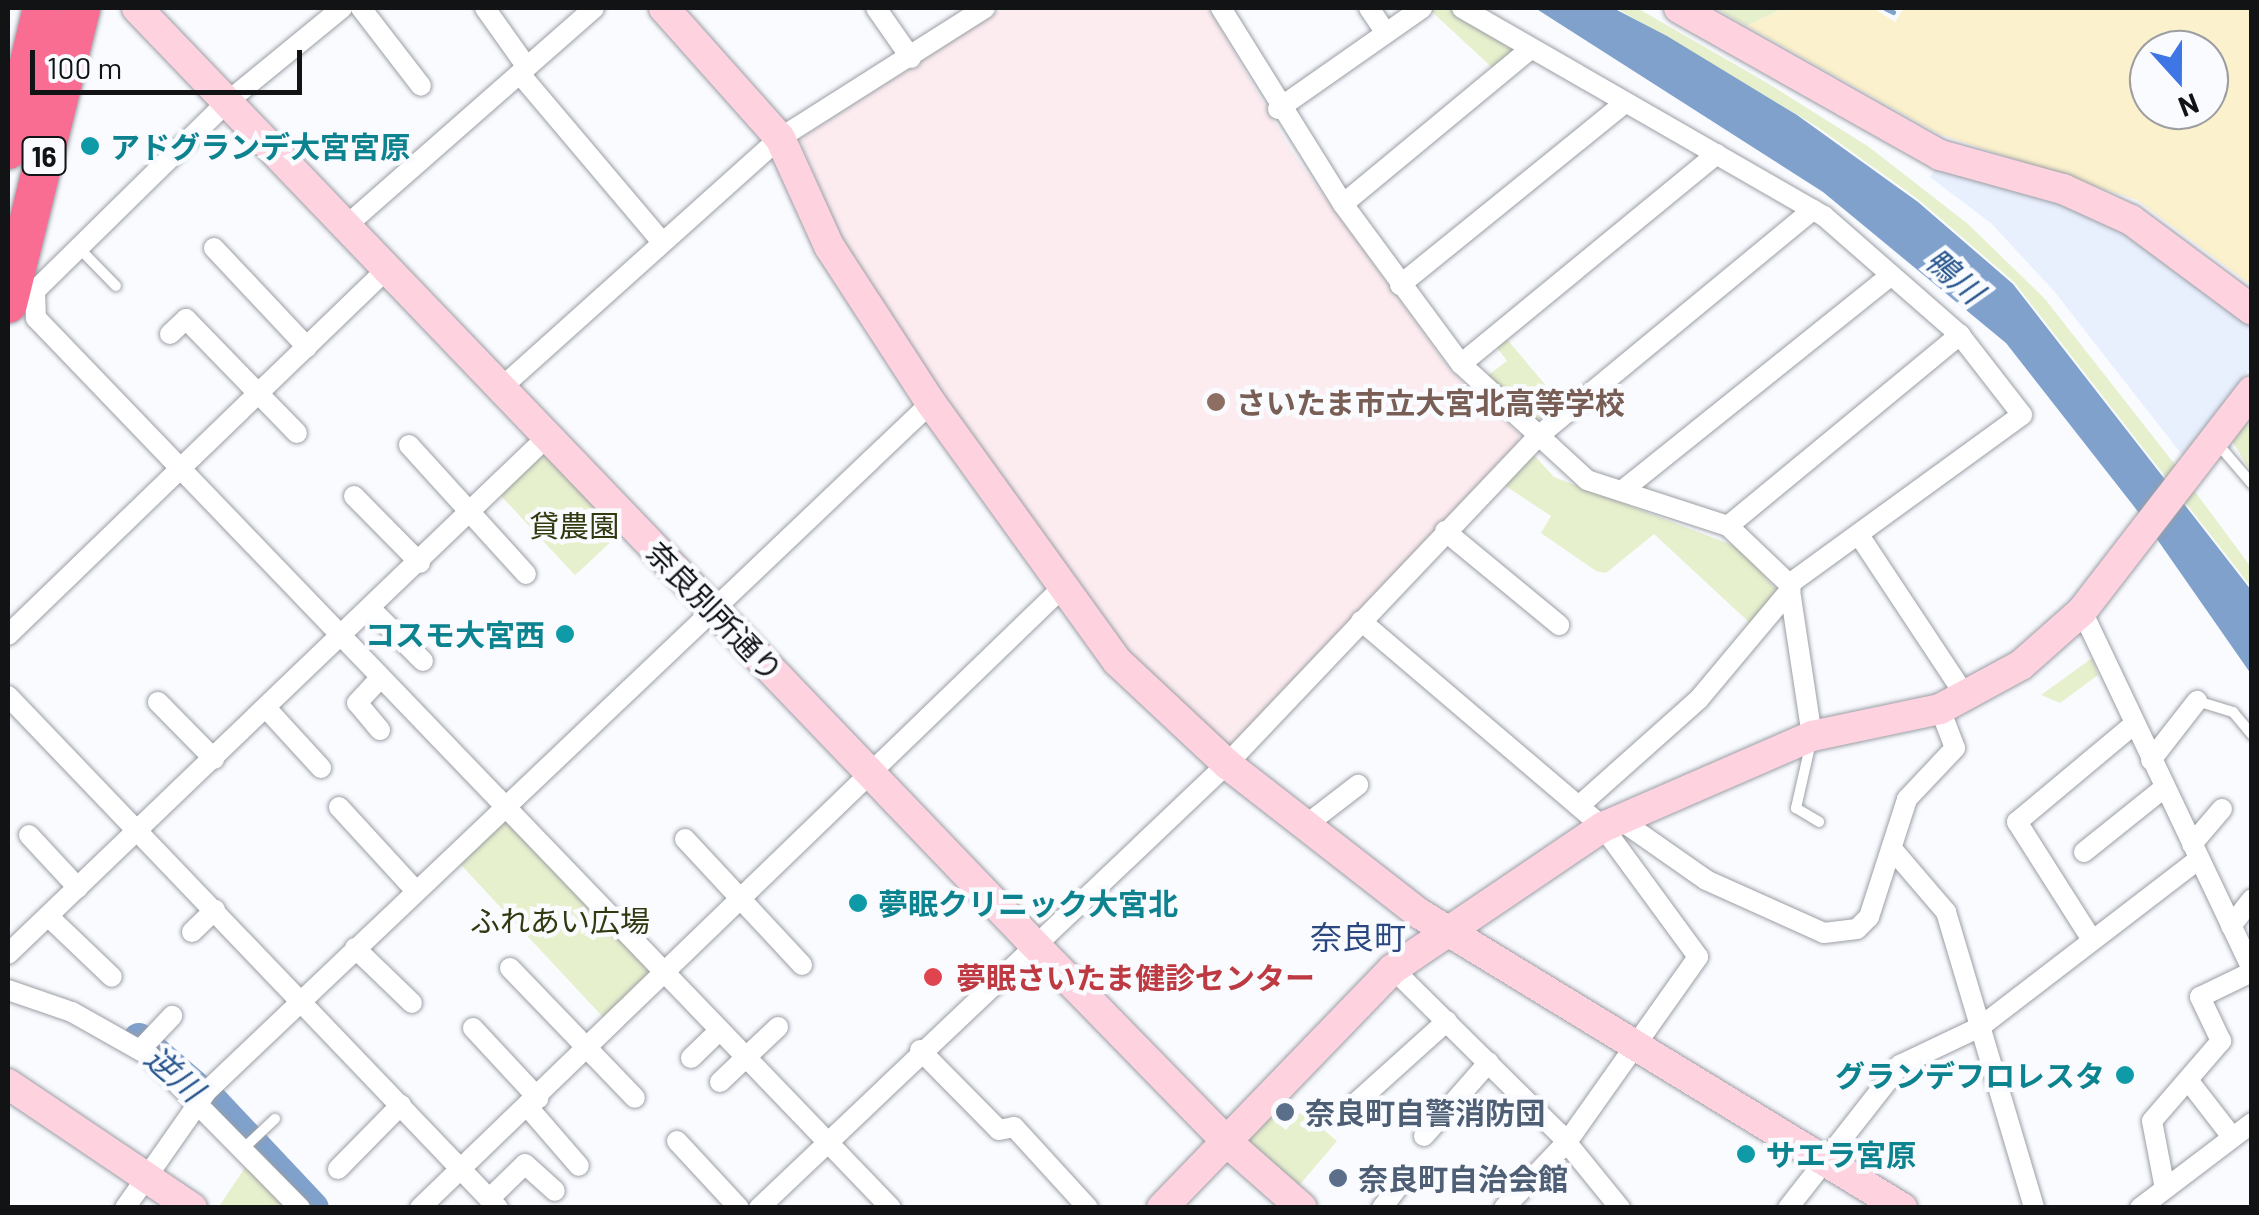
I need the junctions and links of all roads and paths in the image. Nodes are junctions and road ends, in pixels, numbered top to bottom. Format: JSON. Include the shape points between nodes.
{"nodes":[{"id":1,"x":42,"y":8,"type":"edge"},
{"id":2,"x":81,"y":8,"type":"edge"},
{"id":3,"x":137,"y":8,"type":"edge"},
{"id":4,"x":342,"y":8,"type":"edge"},
{"id":5,"x":362,"y":8,"type":"edge"},
{"id":6,"x":484,"y":8,"type":"edge"},
{"id":7,"x":594,"y":8,"type":"edge"},
{"id":8,"x":664,"y":8,"type":"edge"},
{"id":9,"x":876,"y":8,"type":"edge"},
{"id":10,"x":985,"y":8,"type":"edge"},
{"id":11,"x":1220,"y":8,"type":"edge"},
{"id":12,"x":1369,"y":8,"type":"edge"},
{"id":13,"x":1422,"y":8,"type":"edge"},
{"id":14,"x":1462,"y":8,"type":"edge"},
{"id":15,"x":1679,"y":8,"type":"edge"},
{"id":16,"x":1386,"y":33,"type":"junction"},
{"id":17,"x":1528,"y":52,"type":"junction"},
{"id":18,"x":911,"y":58,"type":"junction"},
{"id":19,"x":524,"y":71,"type":"junction"},
{"id":20,"x":420,"y":86,"type":"dead end"},
{"id":21,"x":227,"y":102,"type":"junction"},
{"id":22,"x":1622,"y":106,"type":"junction"},
{"id":23,"x":1278,"y":109,"type":"junction"},
{"id":24,"x":780,"y":138,"type":"junction"},
{"id":25,"x":8,"y":150,"type":"edge"},
{"id":26,"x":1717,"y":154,"type":"junction"},
{"id":27,"x":1342,"y":204,"type":"junction"},
{"id":28,"x":1814,"y":210,"type":"junction"},
{"id":29,"x":346,"y":226,"type":"junction"},
{"id":30,"x":662,"y":242,"type":"junction"},
{"id":31,"x":79,"y":248,"type":"junction"},
{"id":32,"x":214,"y":248,"type":"dead end"},
{"id":33,"x":387,"y":270,"type":"junction"},
{"id":34,"x":1892,"y":275,"type":"junction"},
{"id":35,"x":1400,"y":285,"type":"junction"},
{"id":36,"x":116,"y":286,"type":"dead end"},
{"id":37,"x":8,"y":304,"type":"edge"},
{"id":38,"x":2252,"y":310,"type":"edge"},
{"id":39,"x":170,"y":334,"type":"dead end"},
{"id":40,"x":1960,"y":334,"type":"junction"},
{"id":41,"x":308,"y":347,"type":"junction"},
{"id":42,"x":1462,"y":364,"type":"junction"},
{"id":43,"x":501,"y":388,"type":"junction"},
{"id":44,"x":2252,"y":390,"type":"edge"},
{"id":45,"x":258,"y":393,"type":"junction"},
{"id":46,"x":931,"y":403,"type":"junction"},
{"id":47,"x":297,"y":433,"type":"dead end"},
{"id":48,"x":547,"y":436,"type":"junction"},
{"id":49,"x":1536,"y":438,"type":"junction"},
{"id":50,"x":2211,"y":438,"type":"junction"},
{"id":51,"x":409,"y":445,"type":"dead end"},
{"id":52,"x":178,"y":468,"type":"junction"},
{"id":53,"x":2252,"y":484,"type":"edge"},
{"id":54,"x":1623,"y":490,"type":"junction"},
{"id":55,"x":354,"y":496,"type":"dead end"},
{"id":56,"x":470,"y":514,"type":"junction"},
{"id":57,"x":1728,"y":526,"type":"junction"},
{"id":58,"x":1445,"y":531,"type":"junction"},
{"id":59,"x":1859,"y":535,"type":"junction"},
{"id":60,"x":420,"y":562,"type":"junction"},
{"id":61,"x":526,"y":574,"type":"dead end"},
{"id":62,"x":1790,"y":587,"type":"junction"},
{"id":63,"x":1062,"y":588,"type":"junction"},
{"id":64,"x":711,"y":606,"type":"junction"},
{"id":65,"x":372,"y":610,"type":"junction"},
{"id":66,"x":2082,"y":611,"type":"junction"},
{"id":67,"x":1361,"y":622,"type":"junction"},
{"id":68,"x":1560,"y":625,"type":"dead end"},
{"id":69,"x":8,"y":635,"type":"edge"},
{"id":70,"x":342,"y":640,"type":"junction"},
{"id":71,"x":423,"y":661,"type":"dead end"},
{"id":72,"x":380,"y":678,"type":"junction"},
{"id":73,"x":8,"y":696,"type":"edge"},
{"id":74,"x":2197,"y":701,"type":"joint"},
{"id":75,"x":158,"y":702,"type":"dead end"},
{"id":76,"x":1953,"y":702,"type":"junction"},
{"id":77,"x":267,"y":710,"type":"junction"},
{"id":78,"x":2134,"y":724,"type":"junction"},
{"id":79,"x":380,"y":730,"type":"dead end"},
{"id":80,"x":1812,"y":736,"type":"junction"},
{"id":81,"x":2252,"y":736,"type":"edge"},
{"id":82,"x":214,"y":759,"type":"junction"},
{"id":83,"x":2151,"y":760,"type":"junction"},
{"id":84,"x":1227,"y":764,"type":"junction"},
{"id":85,"x":321,"y":768,"type":"dead end"},
{"id":86,"x":871,"y":775,"type":"junction"},
{"id":87,"x":1358,"y":785,"type":"dead end"},
{"id":88,"x":2164,"y":788,"type":"junction"},
{"id":89,"x":509,"y":803,"type":"junction"},
{"id":90,"x":1580,"y":805,"type":"junction"},
{"id":91,"x":339,"y":807,"type":"dead end"},
{"id":92,"x":2222,"y":809,"type":"dead end"},
{"id":93,"x":1819,"y":822,"type":"dead end"},
{"id":94,"x":1611,"y":823,"type":"junction"},
{"id":95,"x":1306,"y":825,"type":"junction"},
{"id":96,"x":138,"y":831,"type":"junction"},
{"id":97,"x":29,"y":835,"type":"dead end"},
{"id":98,"x":685,"y":839,"type":"dead end"},
{"id":99,"x":1893,"y":850,"type":"junction"},
{"id":100,"x":2195,"y":851,"type":"junction"},
{"id":101,"x":2084,"y":852,"type":"dead end"},
{"id":102,"x":78,"y":888,"type":"junction"},
{"id":103,"x":416,"y":891,"type":"junction"},
{"id":104,"x":2252,"y":900,"type":"edge"},
{"id":105,"x":742,"y":901,"type":"junction"},
{"id":106,"x":215,"y":910,"type":"junction"},
{"id":107,"x":48,"y":916,"type":"junction"},
{"id":108,"x":2231,"y":926,"type":"junction"},
{"id":109,"x":1444,"y":930,"type":"junction"},
{"id":110,"x":192,"y":932,"type":"dead end"},
{"id":111,"x":2092,"y":940,"type":"junction"},
{"id":112,"x":1032,"y":942,"type":"junction"},
{"id":113,"x":11,"y":943,"type":"edge"},
{"id":114,"x":355,"y":948,"type":"junction"},
{"id":115,"x":802,"y":965,"type":"dead end"},
{"id":116,"x":510,"y":968,"type":"dead end"},
{"id":117,"x":1393,"y":969,"type":"junction"},
{"id":118,"x":2252,"y":970,"type":"edge"},
{"id":119,"x":664,"y":976,"type":"junction"},
{"id":120,"x":112,"y":977,"type":"dead end"},
{"id":121,"x":12,"y":986,"type":"edge"},
{"id":122,"x":301,"y":999,"type":"junction"},
{"id":123,"x":412,"y":1004,"type":"dead end"},
{"id":124,"x":172,"y":1016,"type":"dead end"},
{"id":125,"x":1447,"y":1021,"type":"junction"},
{"id":126,"x":1980,"y":1026,"type":"junction"},
{"id":127,"x":778,"y":1027,"type":"dead end"},
{"id":128,"x":473,"y":1028,"type":"dead end"},
{"id":129,"x":718,"y":1032,"type":"junction"},
{"id":130,"x":1635,"y":1044,"type":"junction"},
{"id":131,"x":144,"y":1045,"type":"junction"},
{"id":132,"x":587,"y":1050,"type":"junction"},
{"id":133,"x":920,"y":1050,"type":"junction"},
{"id":134,"x":691,"y":1058,"type":"dead end"},
{"id":135,"x":744,"y":1058,"type":"junction"},
{"id":136,"x":1490,"y":1062,"type":"junction"},
{"id":137,"x":2188,"y":1080,"type":"junction"},
{"id":138,"x":720,"y":1082,"type":"dead end"},
{"id":139,"x":8,"y":1084,"type":"edge"},
{"id":140,"x":203,"y":1097,"type":"junction"},
{"id":141,"x":635,"y":1098,"type":"dead end"},
{"id":142,"x":532,"y":1102,"type":"junction"},
{"id":143,"x":1357,"y":1102,"type":"dead end"},
{"id":144,"x":402,"y":1105,"type":"junction"},
{"id":145,"x":274,"y":1119,"type":"dead end"},
{"id":146,"x":2252,"y":1123,"type":"edge"},
{"id":147,"x":1424,"y":1136,"type":"dead end"},
{"id":148,"x":2232,"y":1138,"type":"junction"},
{"id":149,"x":1226,"y":1140,"type":"junction"},
{"id":150,"x":677,"y":1142,"type":"dead end"},
{"id":151,"x":826,"y":1142,"type":"junction"},
{"id":152,"x":1567,"y":1142,"type":"junction"},
{"id":153,"x":252,"y":1150,"type":"junction"},
{"id":154,"x":1826,"y":1161,"type":"junction"},
{"id":155,"x":460,"y":1166,"type":"junction"},
{"id":156,"x":579,"y":1166,"type":"dead end"},
{"id":157,"x":338,"y":1169,"type":"dead end"},
{"id":158,"x":146,"y":1177,"type":"junction"},
{"id":159,"x":1397,"y":1188,"type":"dead end"},
{"id":160,"x":2164,"y":1188,"type":"junction"},
{"id":161,"x":555,"y":1191,"type":"dead end"},
{"id":162,"x":494,"y":1203,"type":"edge"},
{"id":163,"x":125,"y":1208,"type":"edge"},
{"id":164,"x":192,"y":1208,"type":"edge"},
{"id":165,"x":300,"y":1208,"type":"edge"},
{"id":166,"x":420,"y":1208,"type":"edge"},
{"id":167,"x":739,"y":1208,"type":"edge"},
{"id":168,"x":759,"y":1208,"type":"edge"},
{"id":169,"x":891,"y":1208,"type":"edge"},
{"id":170,"x":1088,"y":1208,"type":"edge"},
{"id":171,"x":1162,"y":1208,"type":"edge"},
{"id":172,"x":1302,"y":1208,"type":"edge"},
{"id":173,"x":1382,"y":1208,"type":"edge"},
{"id":174,"x":1504,"y":1208,"type":"edge"},
{"id":175,"x":1620,"y":1208,"type":"edge"},
{"id":176,"x":1788,"y":1208,"type":"edge"},
{"id":177,"x":1902,"y":1208,"type":"edge"},
{"id":178,"x":2034,"y":1208,"type":"edge"},
{"id":179,"x":2140,"y":1208,"type":"edge"}],
"edges":[{"from":1,"to":25,"type":"highway","number":"16"},
{"from":2,"to":37,"type":"highway","number":"16"},
{"from":3,"to":21,"type":"street","name":"奈良別所通り"},
{"from":4,"to":21,"type":"street"},
{"from":5,"to":20,"type":"street"},
{"from":6,"to":19,"type":"street"},
{"from":7,"to":19,"type":"street"},
{"from":8,"to":24,"type":"street"},
{"from":9,"to":18,"type":"street"},
{"from":10,"to":18,"type":"street"},
{"from":11,"to":23,"type":"street"},
{"from":12,"to":16,"type":"street"},
{"from":13,"to":16,"type":"street"},
{"from":14,"to":17,"type":"street"},
{"from":15,"to":38,"type":"street","via":[[1940,155],[2063,189],[2132,220]]},
{"from":16,"to":23,"type":"street"},
{"from":17,"to":22,"type":"street"},
{"from":17,"to":27,"type":"street"},
{"from":18,"to":24,"type":"street"},
{"from":19,"to":29,"type":"street"},
{"from":19,"to":30,"type":"street"},
{"from":21,"to":29,"type":"street","name":"奈良別所通り"},
{"from":21,"to":31,"type":"street"},
{"from":22,"to":26,"type":"street"},
{"from":22,"to":35,"type":"street"},
{"from":23,"to":27,"type":"street"},
{"from":24,"to":30,"type":"street"},
{"from":24,"to":46,"type":"street","via":[[829,246]]},
{"from":26,"to":28,"type":"street"},
{"from":26,"to":42,"type":"street"},
{"from":27,"to":35,"type":"street"},
{"from":28,"to":34,"type":"street"},
{"from":28,"to":49,"type":"street"},
{"from":29,"to":33,"type":"street","name":"奈良別所通り"},
{"from":30,"to":43,"type":"street"},
{"from":31,"to":36,"type":"lane"},
{"from":31,"to":52,"type":"street","via":[[35,291],[36,318]]},
{"from":32,"to":41,"type":"street"},
{"from":33,"to":41,"type":"street"},
{"from":33,"to":43,"type":"street","name":"奈良別所通り"},
{"from":34,"to":40,"type":"street"},
{"from":34,"to":54,"type":"street"},
{"from":35,"to":42,"type":"street"},
{"from":39,"to":45,"type":"street","via":[[186,319]]},
{"from":40,"to":57,"type":"street"},
{"from":40,"to":59,"type":"street","via":[[2022,415]]},
{"from":41,"to":45,"type":"street"},
{"from":42,"to":49,"type":"street"},
{"from":43,"to":48,"type":"street","name":"奈良別所通り"},
{"from":44,"to":50,"type":"street"},
{"from":45,"to":47,"type":"street"},
{"from":45,"to":52,"type":"street"},
{"from":46,"to":63,"type":"street"},
{"from":46,"to":64,"type":"street"},
{"from":48,"to":56,"type":"street"},
{"from":48,"to":64,"type":"street","name":"奈良別所通り"},
{"from":49,"to":54,"type":"street","via":[[1587,480]]},
{"from":49,"to":58,"type":"street"},
{"from":50,"to":53,"type":"lane"},
{"from":50,"to":66,"type":"street"},
{"from":51,"to":56,"type":"street"},
{"from":52,"to":69,"type":"street"},
{"from":52,"to":70,"type":"street"},
{"from":54,"to":57,"type":"street"},
{"from":55,"to":60,"type":"street"},
{"from":56,"to":60,"type":"street"},
{"from":56,"to":61,"type":"street"},
{"from":57,"to":62,"type":"street"},
{"from":58,"to":67,"type":"street"},
{"from":58,"to":68,"type":"street"},
{"from":59,"to":62,"type":"street"},
{"from":59,"to":76,"type":"street"},
{"from":60,"to":65,"type":"street"},
{"from":62,"to":80,"type":"street"},
{"from":62,"to":90,"type":"street","via":[[1699,700]]},
{"from":63,"to":84,"type":"street","via":[[1117,661]]},
{"from":63,"to":86,"type":"street"},
{"from":64,"to":86,"type":"street","name":"奈良別所通り"},
{"from":64,"to":89,"type":"street"},
{"from":65,"to":70,"type":"street"},
{"from":65,"to":71,"type":"street"},
{"from":66,"to":76,"type":"street","via":[[2021,666]]},
{"from":66,"to":78,"type":"street"},
{"from":67,"to":84,"type":"street"},
{"from":67,"to":90,"type":"street"},
{"from":70,"to":72,"type":"street"},
{"from":70,"to":77,"type":"street"},
{"from":72,"to":79,"type":"street","via":[[357,703]]},
{"from":72,"to":89,"type":"street"},
{"from":73,"to":96,"type":"street"},
{"from":74,"to":81,"type":"lane","via":[[2233,712]]},
{"from":74,"to":83,"type":"street"},
{"from":75,"to":82,"type":"street"},
{"from":76,"to":80,"type":"street"},
{"from":76,"to":99,"type":"street","via":[[1955,748],[1907,799]]},
{"from":77,"to":82,"type":"street"},
{"from":77,"to":85,"type":"street"},
{"from":78,"to":83,"type":"street"},
{"from":78,"to":111,"type":"street","via":[[2018,822]]},
{"from":80,"to":93,"type":"lane","via":[[1796,808]]},
{"from":80,"to":94,"type":"street"},
{"from":82,"to":96,"type":"street"},
{"from":83,"to":88,"type":"street"},
{"from":84,"to":95,"type":"street"},
{"from":84,"to":112,"type":"street"},
{"from":86,"to":105,"type":"street"},
{"from":86,"to":112,"type":"street","name":"奈良別所通り"},
{"from":87,"to":95,"type":"street"},
{"from":88,"to":100,"type":"street"},
{"from":88,"to":101,"type":"street"},
{"from":89,"to":103,"type":"street"},
{"from":89,"to":119,"type":"street"},
{"from":90,"to":94,"type":"street"},
{"from":91,"to":103,"type":"street"},
{"from":92,"to":100,"type":"street"},
{"from":94,"to":99,"type":"street","via":[[1706,880],[1824,933],[1856,929],[1869,917]]},
{"from":94,"to":109,"type":"street"},
{"from":94,"to":130,"type":"street","via":[[1698,957]]},
{"from":95,"to":109,"type":"street"},
{"from":96,"to":102,"type":"street"},
{"from":96,"to":106,"type":"street"},
{"from":97,"to":102,"type":"street"},
{"from":98,"to":105,"type":"street"},
{"from":99,"to":126,"type":"street","via":[[1946,912]]},
{"from":100,"to":108,"type":"street"},
{"from":100,"to":111,"type":"street"},
{"from":102,"to":107,"type":"street"},
{"from":103,"to":114,"type":"street"},
{"from":104,"to":108,"type":"street"},
{"from":105,"to":115,"type":"street"},
{"from":105,"to":119,"type":"street"},
{"from":106,"to":110,"type":"street"},
{"from":106,"to":122,"type":"street"},
{"from":107,"to":113,"type":"street"},
{"from":107,"to":120,"type":"street"},
{"from":108,"to":118,"type":"street"},
{"from":109,"to":117,"type":"street"},
{"from":109,"to":130,"type":"street"},
{"from":111,"to":126,"type":"street"},
{"from":112,"to":133,"type":"street"},
{"from":112,"to":149,"type":"street","name":"奈良別所通り"},
{"from":114,"to":122,"type":"street"},
{"from":114,"to":123,"type":"street"},
{"from":116,"to":132,"type":"street"},
{"from":117,"to":125,"type":"street"},
{"from":117,"to":149,"type":"street"},
{"from":118,"to":137,"type":"street","via":[[2200,997],[2221,1041]]},
{"from":119,"to":129,"type":"street"},
{"from":119,"to":132,"type":"street"},
{"from":121,"to":131,"type":"street"},
{"from":122,"to":140,"type":"street"},
{"from":122,"to":144,"type":"street"},
{"from":124,"to":131,"type":"street"},
{"from":125,"to":136,"type":"street"},
{"from":125,"to":143,"type":"street"},
{"from":126,"to":154,"type":"street","via":[[1900,1064]]},
{"from":126,"to":178,"type":"street"},
{"from":127,"to":135,"type":"street"},
{"from":128,"to":142,"type":"street"},
{"from":129,"to":134,"type":"street"},
{"from":129,"to":135,"type":"street"},
{"from":130,"to":152,"type":"street"},
{"from":130,"to":154,"type":"street"},
{"from":131,"to":140,"type":"street"},
{"from":132,"to":141,"type":"street"},
{"from":132,"to":142,"type":"street"},
{"from":133,"to":151,"type":"street"},
{"from":133,"to":170,"type":"street","via":[[999,1130],[1014,1127]]},
{"from":135,"to":138,"type":"street"},
{"from":135,"to":151,"type":"street"},
{"from":136,"to":147,"type":"street"},
{"from":136,"to":152,"type":"street"},
{"from":137,"to":148,"type":"street"},
{"from":137,"to":160,"type":"street","via":[[2152,1121]]},
{"from":139,"to":158,"type":"street"},
{"from":140,"to":153,"type":"street"},
{"from":140,"to":158,"type":"street"},
{"from":142,"to":155,"type":"street"},
{"from":142,"to":156,"type":"street"},
{"from":144,"to":155,"type":"street"},
{"from":144,"to":157,"type":"street"},
{"from":145,"to":153,"type":"lane"},
{"from":146,"to":148,"type":"street"},
{"from":148,"to":160,"type":"street"},
{"from":149,"to":171,"type":"street"},
{"from":149,"to":172,"type":"street","name":"奈良別所通り"},
{"from":150,"to":167,"type":"street"},
{"from":151,"to":168,"type":"street"},
{"from":151,"to":169,"type":"street"},
{"from":152,"to":174,"type":"street"},
{"from":152,"to":175,"type":"street"},
{"from":153,"to":165,"type":"street","via":[[276,1171]]},
{"from":154,"to":176,"type":"street"},
{"from":154,"to":177,"type":"street"},
{"from":155,"to":162,"type":"street"},
{"from":155,"to":166,"type":"street"},
{"from":158,"to":163,"type":"street"},
{"from":158,"to":164,"type":"street"},
{"from":159,"to":173,"type":"street"},
{"from":160,"to":179,"type":"street"},
{"from":161,"to":162,"type":"street","via":[[525,1164]]}]}
